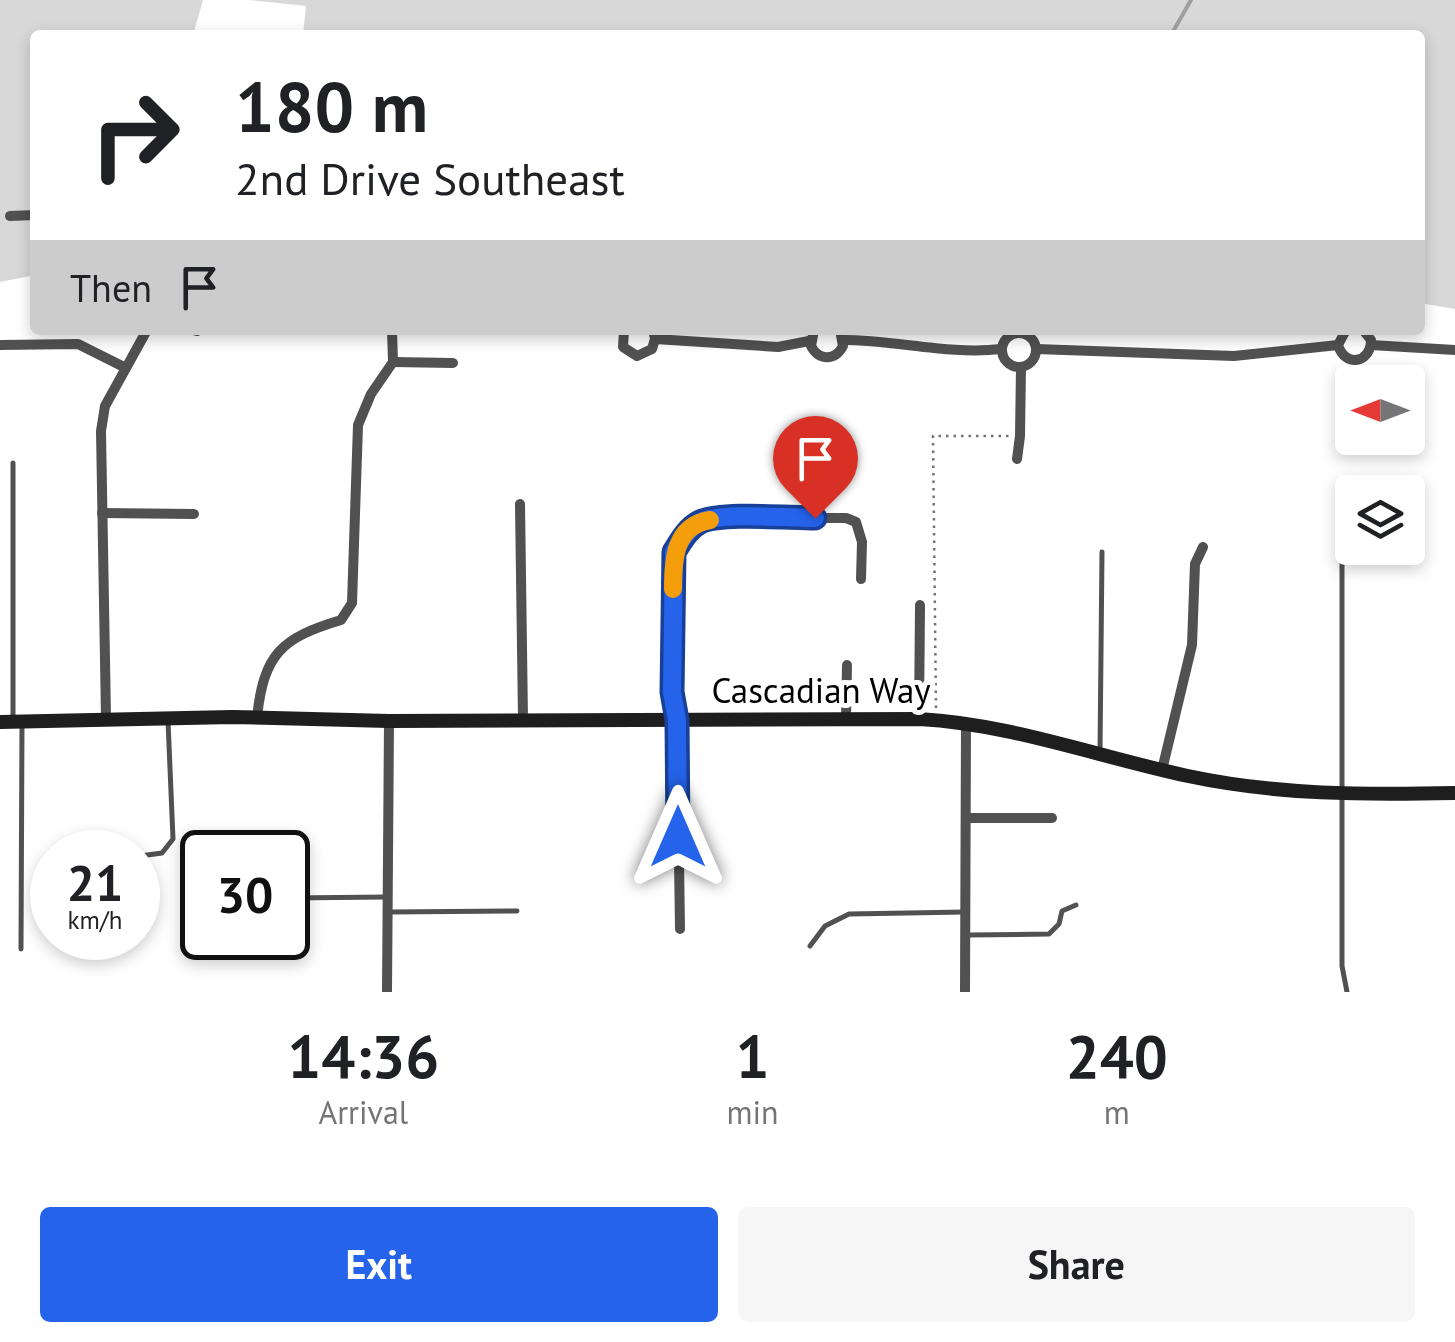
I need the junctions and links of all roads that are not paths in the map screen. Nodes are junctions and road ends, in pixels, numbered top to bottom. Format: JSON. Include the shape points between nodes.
{"nodes":[{"id":1,"x":30,"y":215,"type":"edge"},
{"id":2,"x":10,"y":216,"type":"dead end"},
{"id":3,"x":144,"y":335,"type":"edge"},
{"id":4,"x":392,"y":335,"type":"edge"},
{"id":5,"x":623,"y":335,"type":"edge"},
{"id":6,"x":654,"y":335,"type":"edge"},
{"id":7,"x":664,"y":335,"type":"edge"},
{"id":8,"x":842,"y":335,"type":"edge"},
{"id":9,"x":1011,"y":335,"type":"edge"},
{"id":10,"x":1025,"y":335,"type":"edge"},
{"id":11,"x":1343,"y":335,"type":"edge"},
{"id":12,"x":1367,"y":335,"type":"edge"},
{"id":13,"x":811,"y":336,"type":"edge"},
{"id":14,"x":0,"y":345,"type":"edge"},
{"id":15,"x":1338,"y":345,"type":"junction"},
{"id":16,"x":1372,"y":345,"type":"junction"},
{"id":17,"x":1002,"y":349,"type":"junction"},
{"id":18,"x":1036,"y":349,"type":"junction"},
{"id":19,"x":1455,"y":350,"type":"edge"},
{"id":20,"x":393,"y":362,"type":"junction"},
{"id":21,"x":453,"y":363,"type":"dead end"},
{"id":22,"x":124,"y":367,"type":"junction"},
{"id":23,"x":1021,"y":367,"type":"junction"},
{"id":24,"x":1016,"y":459,"type":"dead end"},
{"id":25,"x":13,"y":463,"type":"dead end"},
{"id":26,"x":520,"y":504,"type":"dead end"},
{"id":27,"x":102,"y":512,"type":"junction"},
{"id":28,"x":194,"y":514,"type":"dead end"},
{"id":29,"x":1204,"y":546,"type":"dead end"},
{"id":30,"x":1102,"y":552,"type":"dead end"},
{"id":31,"x":1342,"y":565,"type":"edge"},
{"id":32,"x":861,"y":579,"type":"dead end"},
{"id":33,"x":920,"y":605,"type":"dead end"},
{"id":34,"x":847,"y":665,"type":"dead end"},
{"id":35,"x":106,"y":718,"type":"junction"},
{"id":36,"x":168,"y":718,"type":"junction"},
{"id":37,"x":256,"y":718,"type":"junction"},
{"id":38,"x":523,"y":719,"type":"junction"},
{"id":39,"x":846,"y":719,"type":"junction"},
{"id":40,"x":919,"y":719,"type":"junction"},
{"id":41,"x":677,"y":720,"type":"junction"},
{"id":42,"x":12,"y":722,"type":"edge"},
{"id":43,"x":389,"y":722,"type":"junction"},
{"id":44,"x":966,"y":723,"type":"junction"},
{"id":45,"x":1100,"y":755,"type":"junction"},
{"id":46,"x":1162,"y":770,"type":"junction"},
{"id":47,"x":1455,"y":793,"type":"edge"},
{"id":48,"x":1341,"y":795,"type":"junction"},
{"id":49,"x":966,"y":818,"type":"junction"},
{"id":50,"x":1052,"y":818,"type":"dead end"},
{"id":51,"x":160,"y":853,"type":"edge"},
{"id":52,"x":387,"y":897,"type":"junction"},
{"id":53,"x":310,"y":898,"type":"edge"},
{"id":54,"x":1076,"y":906,"type":"dead end"},
{"id":55,"x":387,"y":912,"type":"junction"},
{"id":56,"x":517,"y":912,"type":"dead end"},
{"id":57,"x":965,"y":912,"type":"junction"},
{"id":58,"x":680,"y":929,"type":"dead end"},
{"id":59,"x":965,"y":934,"type":"junction"},
{"id":60,"x":810,"y":946,"type":"dead end"},
{"id":61,"x":21,"y":950,"type":"dead end"},
{"id":62,"x":387,"y":992,"type":"edge"},
{"id":63,"x":964,"y":992,"type":"edge"},
{"id":64,"x":1347,"y":992,"type":"edge"}],
"edges":[{"from":1,"to":2,"type":"street"},
{"from":3,"to":22,"type":"street"},
{"from":4,"to":20,"type":"street"},
{"from":5,"to":6,"type":"street","via":[[632,354],[648,353]]},
{"from":7,"to":13,"type":"street","via":[[778,347]]},
{"from":8,"to":13,"type":"street","via":[[840,350],[827,358],[817,355]]},
{"from":8,"to":17,"type":"street"},
{"from":9,"to":17,"type":"street"},
{"from":10,"to":18,"type":"street"},
{"from":11,"to":15,"type":"street"},
{"from":12,"to":16,"type":"street"},
{"from":14,"to":22,"type":"street","via":[[78,344]]},
{"from":15,"to":16,"type":"street","via":[[1352,361]]},
{"from":15,"to":18,"type":"street","via":[[1234,356]]},
{"from":16,"to":19,"type":"street"},
{"from":17,"to":23,"type":"street","via":[[1005,360]]},
{"from":18,"to":23,"type":"street"},
{"from":20,"to":21,"type":"street"},
{"from":20,"to":37,"type":"street","via":[[358,425],[352,603],[342,620],[304,631],[276,654],[261,680]]},
{"from":22,"to":27,"type":"street","via":[[101,430]]},
{"from":23,"to":24,"type":"street"},
{"from":25,"to":42,"type":"lane"},
{"from":26,"to":38,"type":"street"},
{"from":27,"to":28,"type":"street"},
{"from":27,"to":35,"type":"street"},
{"from":29,"to":46,"type":"street","via":[[1195,564],[1192,645]]},
{"from":30,"to":45,"type":"lane"},
{"from":31,"to":48,"type":"lane"},
{"from":32,"to":41,"type":"street","via":[[860,531],[846,518],[701,521],[674,552]]},
{"from":33,"to":40,"type":"street"},
{"from":34,"to":39,"type":"street"},
{"from":35,"to":36,"type":"street","name":"Cascadian Way"},
{"from":35,"to":42,"type":"street","name":"Cascadian Way"},
{"from":36,"to":37,"type":"street","name":"Cascadian Way"},
{"from":36,"to":51,"type":"lane","via":[[173,839]]},
{"from":37,"to":43,"type":"street","name":"Cascadian Way"},
{"from":38,"to":41,"type":"street","name":"Cascadian Way"},
{"from":38,"to":43,"type":"street","name":"Cascadian Way"},
{"from":39,"to":40,"type":"street","name":"Cascadian Way"},
{"from":39,"to":41,"type":"street","name":"Cascadian Way"},
{"from":40,"to":44,"type":"street","name":"Cascadian Way"},
{"from":41,"to":58,"type":"street"},
{"from":42,"to":61,"type":"lane"},
{"from":43,"to":52,"type":"street"},
{"from":44,"to":45,"type":"street","name":"Cascadian Way"},
{"from":44,"to":49,"type":"street"},
{"from":45,"to":46,"type":"street","name":"Cascadian Way"},
{"from":46,"to":48,"type":"street","name":"Cascadian Way","via":[[1262,790]]},
{"from":47,"to":48,"type":"street","name":"Cascadian Way"},
{"from":48,"to":64,"type":"lane"},
{"from":49,"to":50,"type":"street"},
{"from":49,"to":57,"type":"street"},
{"from":52,"to":53,"type":"lane"},
{"from":52,"to":55,"type":"street"},
{"from":54,"to":59,"type":"lane","via":[[1062,911],[1049,934]]},
{"from":55,"to":56,"type":"lane"},
{"from":55,"to":62,"type":"street"},
{"from":57,"to":59,"type":"street"},
{"from":57,"to":60,"type":"lane","via":[[849,914],[826,926]]},
{"from":59,"to":63,"type":"street"}]}
